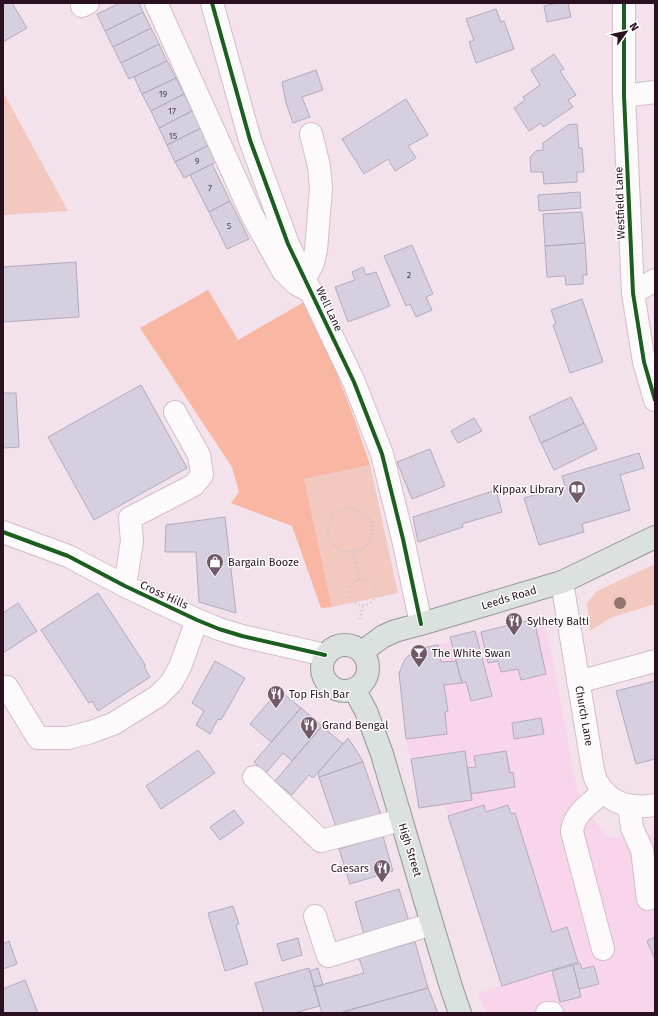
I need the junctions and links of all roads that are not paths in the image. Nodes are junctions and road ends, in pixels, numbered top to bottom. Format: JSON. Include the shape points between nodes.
{"nodes":[{"id":1,"x":156,"y":3,"type":"edge"},
{"id":2,"x":212,"y":3,"type":"edge"},
{"id":3,"x":624,"y":3,"type":"edge"},
{"id":4,"x":655,"y":92,"type":"edge"},
{"id":5,"x":624,"y":96,"type":"junction"},
{"id":6,"x":311,"y":134,"type":"dead end"},
{"id":7,"x":655,"y":280,"type":"edge"},
{"id":8,"x":308,"y":285,"type":"junction"},
{"id":9,"x":633,"y":293,"type":"junction"},
{"id":10,"x":655,"y":400,"type":"edge"},
{"id":11,"x":175,"y":412,"type":"dead end"},
{"id":12,"x":3,"y":532,"type":"edge"},
{"id":13,"x":655,"y":537,"type":"edge"},
{"id":14,"x":562,"y":582,"type":"junction"},
{"id":15,"x":125,"y":586,"type":"junction"},
{"id":16,"x":197,"y":620,"type":"junction"},
{"id":17,"x":421,"y":624,"type":"junction"},
{"id":18,"x":362,"y":652,"type":"junction"},
{"id":19,"x":325,"y":655,"type":"junction"},
{"id":20,"x":655,"y":661,"type":"edge"},
{"id":21,"x":578,"y":682,"type":"junction"},
{"id":22,"x":7,"y":687,"type":"dead end"},
{"id":23,"x":354,"y":689,"type":"junction"},
{"id":24,"x":254,"y":777,"type":"dead end"},
{"id":25,"x":603,"y":792,"type":"junction"},
{"id":26,"x":629,"y":805,"type":"junction"},
{"id":27,"x":655,"y":805,"type":"edge"},
{"id":28,"x":401,"y":820,"type":"junction"},
{"id":29,"x":648,"y":899,"type":"dead end"},
{"id":30,"x":315,"y":916,"type":"dead end"},
{"id":31,"x":432,"y":924,"type":"junction"},
{"id":32,"x":603,"y":949,"type":"dead end"},
{"id":33,"x":460,"y":1013,"type":"edge"},
{"id":34,"x":547,"y":1013,"type":"edge"},
{"id":35,"x":552,"y":1013,"type":"edge"}],
"edges":[{"from":1,"to":8,"type":"street","via":[[252,215],[283,271],[296,284]]},
{"from":2,"to":8,"type":"street","name":"Well Lane","via":[[250,140],[288,244]]},
{"from":3,"to":5,"type":"street","name":"Westfield Lane"},
{"from":4,"to":5,"type":"street"},
{"from":5,"to":9,"type":"street","name":"Westfield Lane"},
{"from":6,"to":8,"type":"street","via":[[319,166],[321,188],[316,250]]},
{"from":7,"to":9,"type":"street"},
{"from":8,"to":17,"type":"street","name":"Well Lane","via":[[354,382],[382,454]]},
{"from":9,"to":10,"type":"street","name":"Westfield Lane","via":[[644,362]]},
{"from":11,"to":15,"type":"street","via":[[199,455],[202,475],[194,485],[130,518],[132,541]]},
{"from":12,"to":15,"type":"street","name":"Cross Hills","via":[[68,556]]},
{"from":13,"to":14,"type":"main road","name":"Leeds Road"},
{"from":14,"to":17,"type":"main road","name":"Leeds Road"},
{"from":14,"to":21,"type":"street","name":"Church Lane"},
{"from":15,"to":16,"type":"street","name":"Cross Hills"},
{"from":16,"to":19,"type":"street","name":"Cross Hills","via":[[242,636]]},
{"from":16,"to":22,"type":"street","via":[[180,667],[171,683],[158,696],[113,724],[91,732],[68,738],[38,738]]},
{"from":17,"to":18,"type":"main road","name":"Leeds Road","via":[[388,634]]},
{"from":18,"to":19,"type":"main road","via":[[353,646],[343,645],[332,648]]},
{"from":18,"to":23,"type":"main road","via":[[368,668],[366,678]]},
{"from":19,"to":23,"type":"main road","via":[[322,665],[323,676],[330,685],[340,690]]},
{"from":20,"to":21,"type":"street"},
{"from":21,"to":25,"type":"street","name":"Church Lane","via":[[593,770]]},
{"from":23,"to":28,"type":"main road","name":"High Street","via":[[366,711],[382,754]]},
{"from":24,"to":28,"type":"street","via":[[321,841]]},
{"from":25,"to":26,"type":"street","via":[[613,800]]},
{"from":25,"to":32,"type":"street","via":[[578,814],[572,826]]},
{"from":26,"to":27,"type":"street"},
{"from":26,"to":29,"type":"street","via":[[632,828],[642,850]]},
{"from":28,"to":31,"type":"main road","name":"High Street"},
{"from":30,"to":31,"type":"street","via":[[328,956]]},
{"from":31,"to":33,"type":"main road","name":"High Street"},
{"from":34,"to":35,"type":"street"}]}
